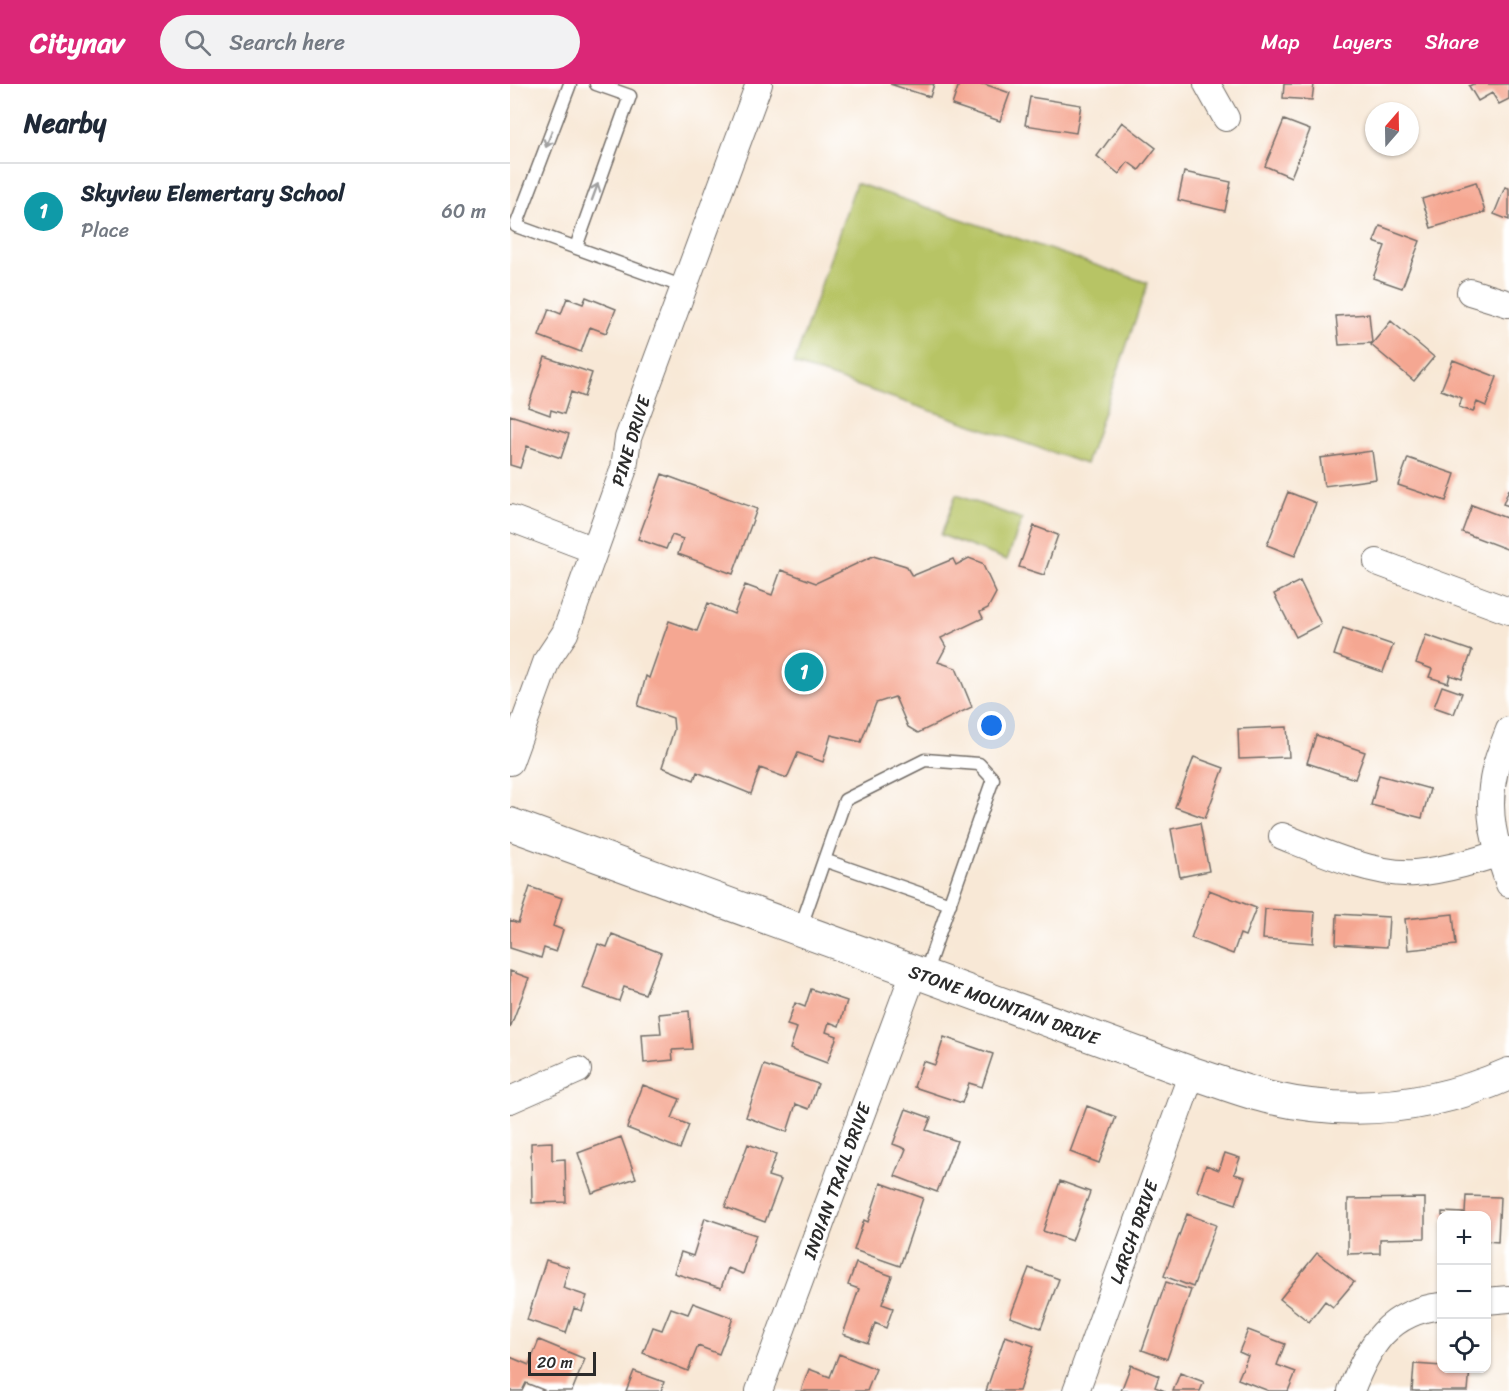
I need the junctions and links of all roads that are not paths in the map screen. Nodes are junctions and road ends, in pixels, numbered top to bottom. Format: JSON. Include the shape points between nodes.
{"nodes":[{"id":1,"x":570,"y":84,"type":"edge"},
{"id":2,"x":596,"y":84,"type":"edge"},
{"id":3,"x":759,"y":84,"type":"edge"},
{"id":4,"x":1207,"y":84,"type":"edge"},
{"id":5,"x":1226,"y":118,"type":"dead end"},
{"id":6,"x":576,"y":247,"type":"junction"},
{"id":7,"x":684,"y":287,"type":"junction"},
{"id":8,"x":1470,"y":292,"type":"dead end"},
{"id":9,"x":1509,"y":304,"type":"edge"},
{"id":10,"x":510,"y":518,"type":"edge"},
{"id":11,"x":594,"y":550,"type":"junction"},
{"id":12,"x":1377,"y":562,"type":"dead end"},
{"id":13,"x":1509,"y":611,"type":"edge"},
{"id":14,"x":1509,"y":730,"type":"edge"},
{"id":15,"x":510,"y":762,"type":"edge"},
{"id":16,"x":510,"y":824,"type":"edge"},
{"id":17,"x":1282,"y":836,"type":"dead end"},
{"id":18,"x":1503,"y":852,"type":"edge"},
{"id":19,"x":824,"y":860,"type":"junction"},
{"id":20,"x":1509,"y":884,"type":"edge"},
{"id":21,"x":950,"y":904,"type":"junction"},
{"id":22,"x":800,"y":930,"type":"junction"},
{"id":23,"x":919,"y":974,"type":"junction"},
{"id":24,"x":578,"y":1070,"type":"dead end"},
{"id":25,"x":1192,"y":1073,"type":"junction"},
{"id":26,"x":1509,"y":1074,"type":"edge"},
{"id":27,"x":510,"y":1100,"type":"edge"},
{"id":28,"x":1509,"y":1299,"type":"edge"},
{"id":29,"x":1491,"y":1301,"type":"edge"},
{"id":30,"x":1437,"y":1307,"type":"edge"},
{"id":31,"x":759,"y":1391,"type":"edge"},
{"id":32,"x":1076,"y":1391,"type":"edge"},
{"id":33,"x":1351,"y":1391,"type":"edge"}],
"edges":[{"from":1,"to":6,"type":"lane","one_way":true,"via":[[516,226]]},
{"from":6,"to":2,"type":"lane","one_way":true,"via":[[630,96]]},
{"from":3,"to":7,"type":"street","name":"PINE DRIVE"},
{"from":4,"to":5,"type":"street"},
{"from":6,"to":7,"type":"lane"},
{"from":7,"to":11,"type":"street","name":"PINE DRIVE","via":[[628,438],[624,468]]},
{"from":8,"to":9,"type":"street"},
{"from":10,"to":11,"type":"street"},
{"from":11,"to":15,"type":"street","name":"PINE DRIVE","via":[[565,633],[547,660]]},
{"from":12,"to":13,"type":"street"},
{"from":14,"to":18,"type":"street","via":[[1495,768],[1491,795],[1491,824]]},
{"from":16,"to":22,"type":"street","name":"STONE MOUNTAIN DRIVE"},
{"from":17,"to":18,"type":"street","via":[[1380,870],[1414,873]]},
{"from":18,"to":20,"type":"street"},
{"from":19,"to":21,"type":"lane"},
{"from":19,"to":21,"type":"lane","via":[[845,800],[925,760],[979,764],[993,779]]},
{"from":19,"to":22,"type":"lane"},
{"from":21,"to":23,"type":"lane"},
{"from":22,"to":23,"type":"street","name":"STONE MOUNTAIN DRIVE"},
{"from":23,"to":25,"type":"street","name":"STONE MOUNTAIN DRIVE"},
{"from":23,"to":31,"type":"street","name":"INDIAN TRAIL DRIVE"},
{"from":24,"to":27,"type":"street"},
{"from":25,"to":26,"type":"street","name":"STONE MOUNTAIN DRIVE","via":[[1270,1098],[1353,1109],[1434,1100],[1478,1088]]},
{"from":25,"to":32,"type":"street","name":"LARCH DRIVE"},
{"from":28,"to":29,"type":"street"},
{"from":30,"to":33,"type":"street","via":[[1412,1312],[1376,1338]]}]}
